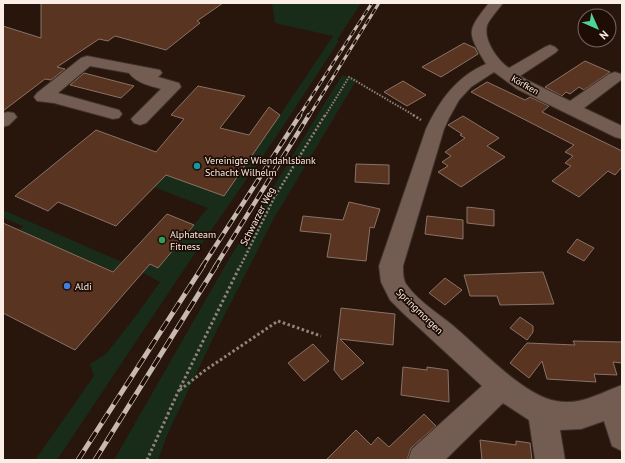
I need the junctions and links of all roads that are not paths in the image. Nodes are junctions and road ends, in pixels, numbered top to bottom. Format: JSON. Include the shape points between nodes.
{"nodes":[{"id":1,"x":496,"y":3,"type":"edge"},
{"id":2,"x":550,"y":50,"type":"dead end"},
{"id":3,"x":128,"y":69,"type":"junction"},
{"id":4,"x":502,"y":71,"type":"junction"},
{"id":5,"x":154,"y":73,"type":"dead end"},
{"id":6,"x":615,"y":77,"type":"dead end"},
{"id":7,"x":571,"y":109,"type":"junction"},
{"id":8,"x":113,"y":114,"type":"dead end"},
{"id":9,"x":140,"y":120,"type":"dead end"},
{"id":10,"x":622,"y":133,"type":"edge"},
{"id":11,"x":502,"y":385,"type":"junction"},
{"id":12,"x":618,"y":400,"type":"edge"},
{"id":13,"x":542,"y":411,"type":"junction"},
{"id":14,"x":622,"y":436,"type":"edge"},
{"id":15,"x":423,"y":460,"type":"edge"},
{"id":16,"x":550,"y":460,"type":"edge"}],
"edges":[{"from":1,"to":4,"type":"street","name":"Körfken","via":[[480,24],[479,32],[481,44]]},
{"from":2,"to":4,"type":"street","name":"Springmorgen"},
{"from":3,"to":5,"type":"street"},
{"from":3,"to":8,"type":"street","via":[[87,61],[43,97]]},
{"from":3,"to":9,"type":"street","via":[[150,80],[174,87]]},
{"from":4,"to":7,"type":"street","name":"Körfken"},
{"from":4,"to":11,"type":"street","name":"Springmorgen","via":[[475,75],[457,91],[444,110],[435,129],[391,266],[395,287],[405,298]]},
{"from":6,"to":7,"type":"street"},
{"from":7,"to":10,"type":"street","name":"Körfken"},
{"from":11,"to":13,"type":"street","name":"Springmorgen","via":[[529,405]]},
{"from":11,"to":15,"type":"street"},
{"from":12,"to":13,"type":"street","name":"Springmorgen","via":[[580,415],[556,415]]},
{"from":12,"to":14,"type":"street"},
{"from":13,"to":16,"type":"street"}]}
